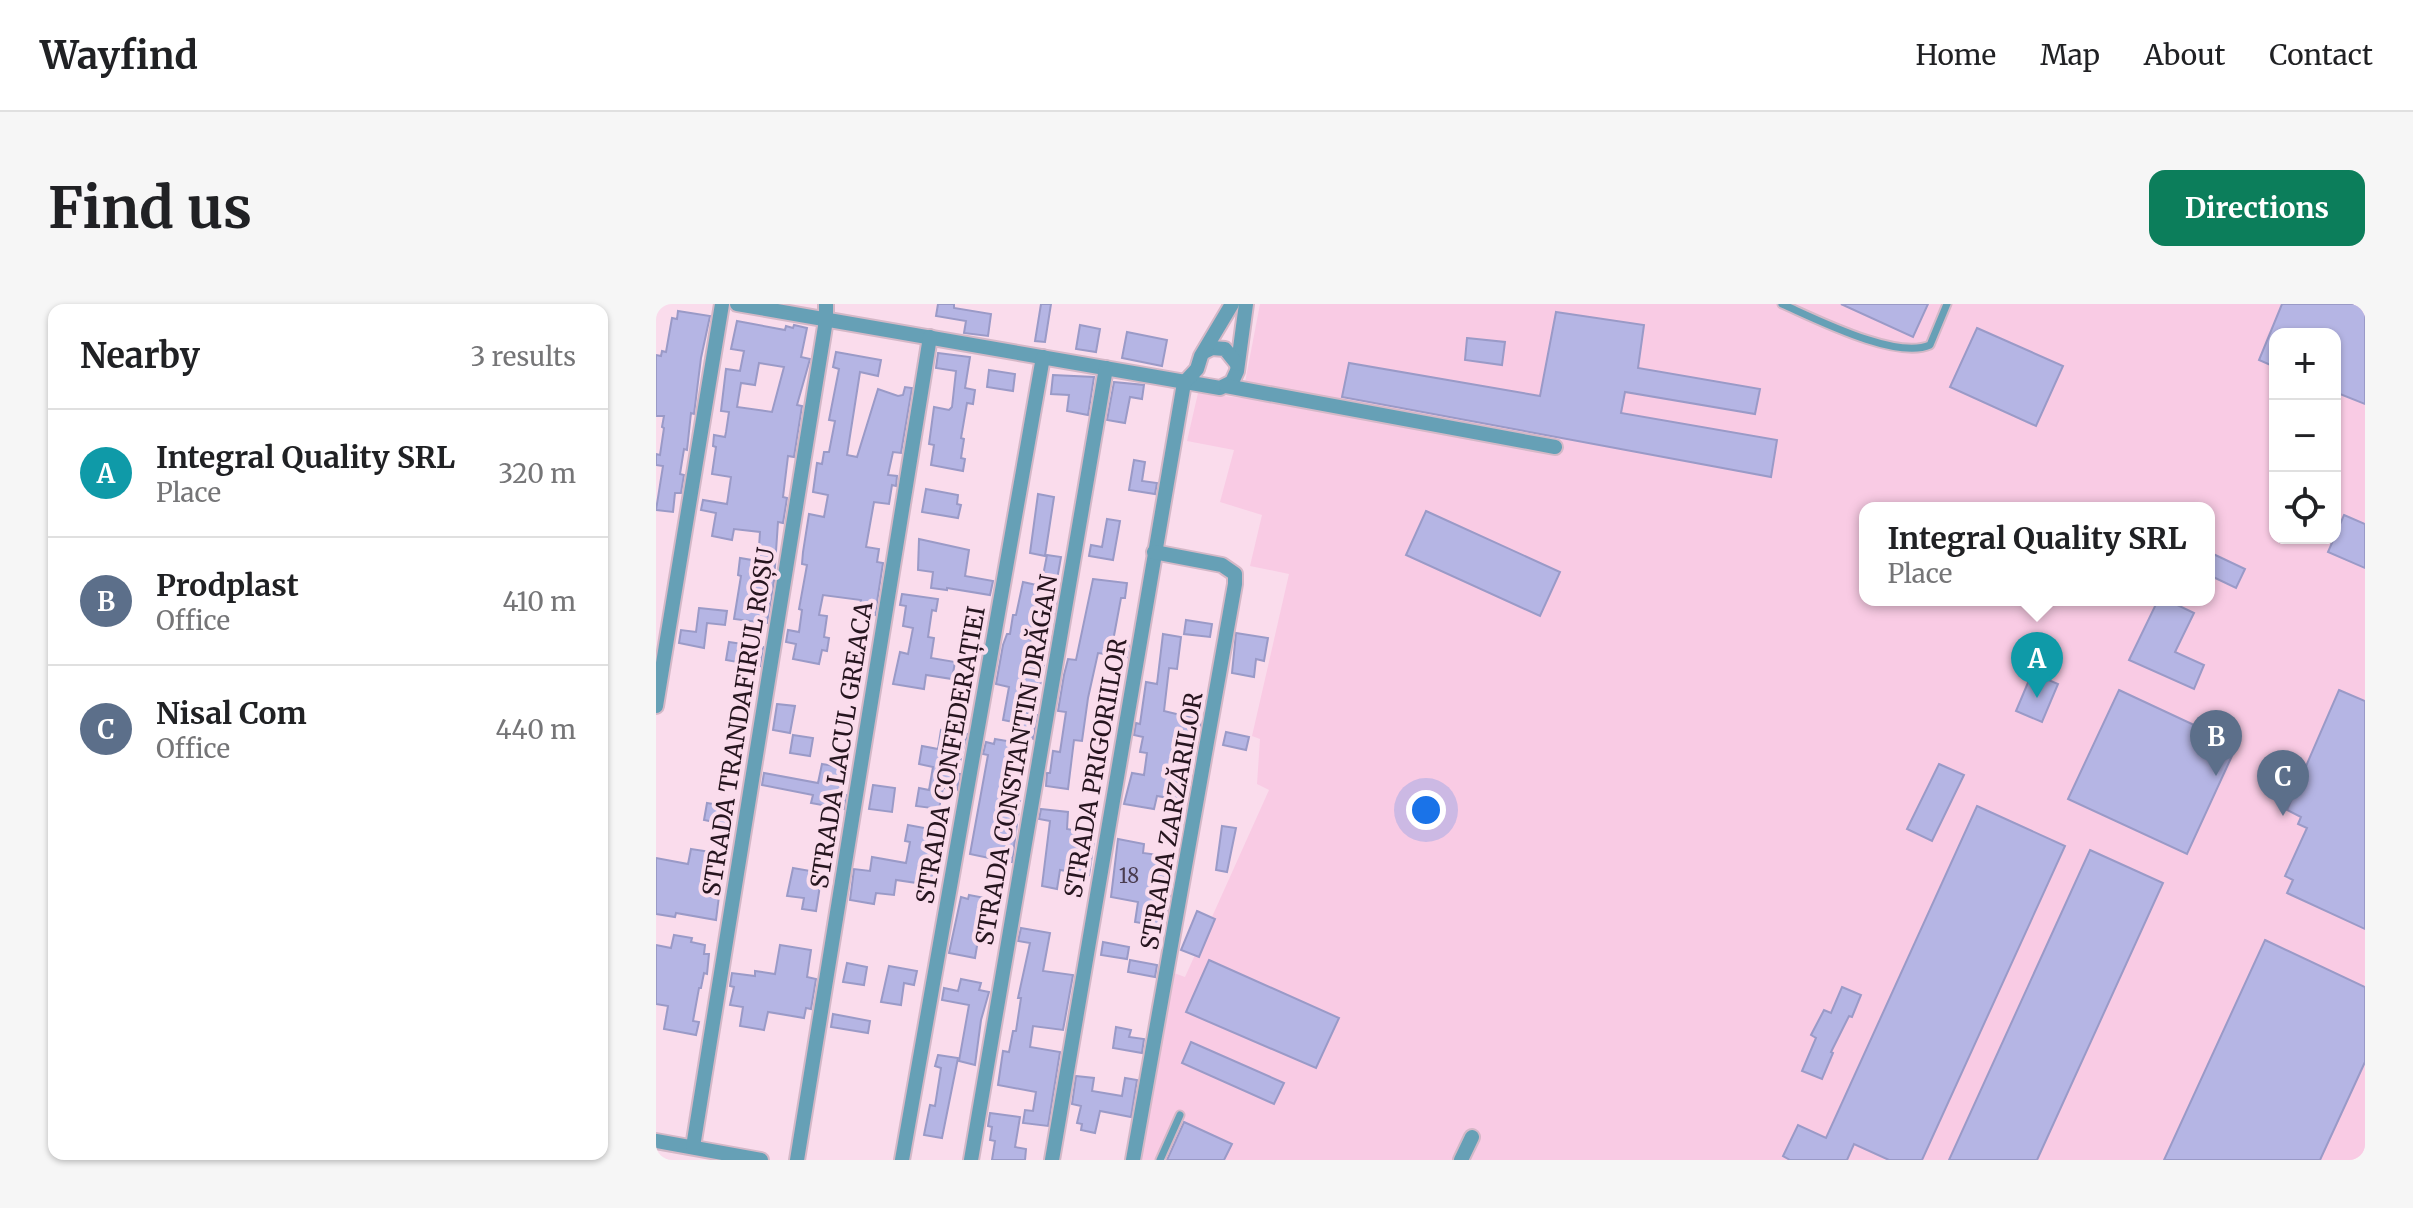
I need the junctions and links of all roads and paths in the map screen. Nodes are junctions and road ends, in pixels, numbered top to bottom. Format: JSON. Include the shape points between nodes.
{"nodes":[{"id":1,"x":722,"y":304,"type":"edge"},
{"id":2,"x":737,"y":304,"type":"edge"},
{"id":3,"x":1232,"y":304,"type":"edge"},
{"id":4,"x":1246,"y":304,"type":"edge"},
{"id":5,"x":1782,"y":304,"type":"edge"},
{"id":6,"x":1947,"y":304,"type":"edge"},
{"id":7,"x":826,"y":312,"type":"edge"},
{"id":8,"x":930,"y":337,"type":"junction"},
{"id":9,"x":1206,"y":351,"type":"junction"},
{"id":10,"x":1043,"y":357,"type":"junction"},
{"id":11,"x":1237,"y":364,"type":"junction"},
{"id":12,"x":1106,"y":368,"type":"junction"},
{"id":13,"x":1197,"y":369,"type":"junction"},
{"id":14,"x":1184,"y":383,"type":"junction"},
{"id":15,"x":1207,"y":386,"type":"junction"},
{"id":16,"x":1226,"y":386,"type":"junction"},
{"id":17,"x":1555,"y":447,"type":"dead end"},
{"id":18,"x":1154,"y":552,"type":"junction"},
{"id":19,"x":656,"y":706,"type":"edge"},
{"id":20,"x":1180,"y":1115,"type":"dead end"},
{"id":21,"x":1472,"y":1137,"type":"dead end"},
{"id":22,"x":656,"y":1141,"type":"edge"},
{"id":23,"x":693,"y":1147,"type":"junction"},
{"id":24,"x":715,"y":1156,"type":"edge"},
{"id":25,"x":761,"y":1160,"type":"edge"},
{"id":26,"x":797,"y":1160,"type":"edge"},
{"id":27,"x":902,"y":1160,"type":"edge"},
{"id":28,"x":971,"y":1160,"type":"edge"},
{"id":29,"x":1052,"y":1160,"type":"edge"},
{"id":30,"x":1133,"y":1160,"type":"edge"},
{"id":31,"x":1160,"y":1160,"type":"edge"},
{"id":32,"x":1461,"y":1160,"type":"edge"}],
"edges":[{"from":1,"to":19,"type":"street"},
{"from":2,"to":7,"type":"street"},
{"from":3,"to":9,"type":"street"},
{"from":4,"to":11,"type":"street"},
{"from":5,"to":6,"type":"lane","via":[[1901,349],[1930,345]]},
{"from":7,"to":8,"type":"street"},
{"from":7,"to":23,"type":"street","name":"STRADA TRANDAFIRUL ROȘU"},
{"from":8,"to":10,"type":"street"},
{"from":8,"to":26,"type":"street","name":"STRADA LACUL GREACA"},
{"from":9,"to":11,"type":"street","via":[[1225,349]]},
{"from":9,"to":13,"type":"street"},
{"from":10,"to":12,"type":"street"},
{"from":10,"to":27,"type":"street","name":"STRADA CONFEDERAȚIEI"},
{"from":11,"to":16,"type":"street","via":[[1235,377]]},
{"from":12,"to":14,"type":"street"},
{"from":12,"to":28,"type":"street","name":"STRADA CONSTANTIN DRĂGAN"},
{"from":13,"to":14,"type":"street"},
{"from":13,"to":15,"type":"street"},
{"from":14,"to":15,"type":"street"},
{"from":14,"to":18,"type":"street","name":"STRADA PRIGORIILOR"},
{"from":15,"to":16,"type":"street"},
{"from":16,"to":17,"type":"street"},
{"from":18,"to":29,"type":"street","name":"STRADA PRIGORIILOR"},
{"from":18,"to":30,"type":"street","name":"STRADA ZARZĂRILOR","via":[[1222,565],[1235,574],[1235,584]]},
{"from":20,"to":31,"type":"lane"},
{"from":21,"to":32,"type":"street"},
{"from":22,"to":23,"type":"street"},
{"from":23,"to":24,"type":"street"},
{"from":24,"to":25,"type":"street"}]}
